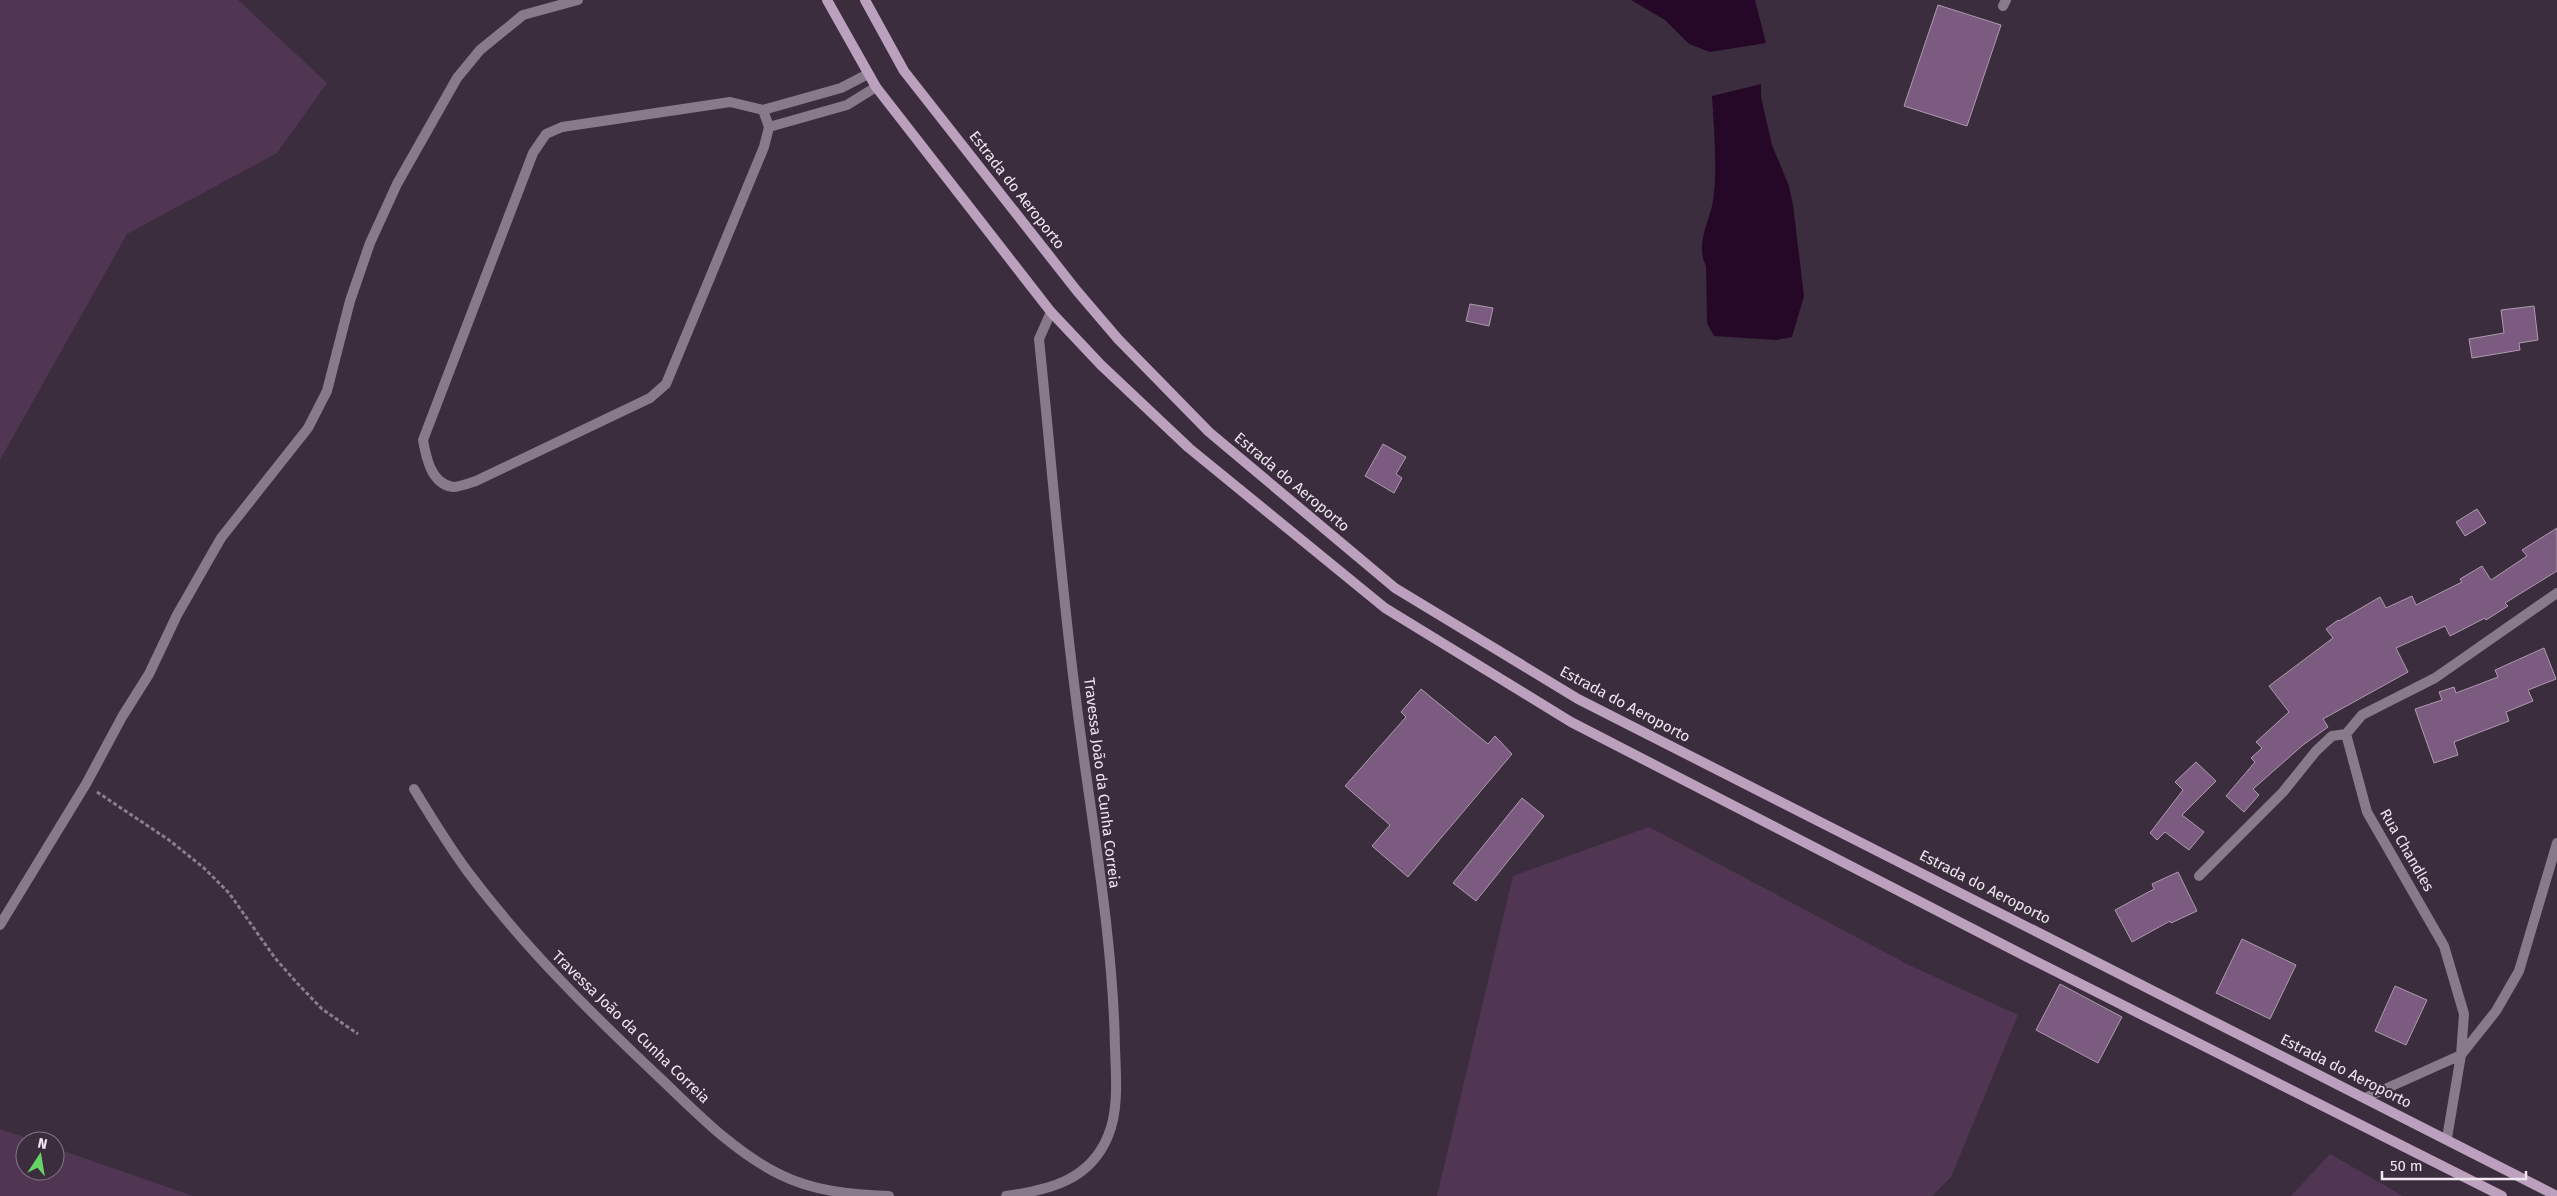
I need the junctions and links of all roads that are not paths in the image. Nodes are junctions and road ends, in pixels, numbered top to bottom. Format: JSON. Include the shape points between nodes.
{"nodes":[{"id":1,"x":578,"y":0,"type":"edge"},
{"id":2,"x":827,"y":0,"type":"edge"},
{"id":3,"x":865,"y":0,"type":"edge"},
{"id":4,"x":868,"y":74,"type":"junction"},
{"id":5,"x":876,"y":87,"type":"junction"},
{"id":6,"x":763,"y":110,"type":"junction"},
{"id":7,"x":769,"y":128,"type":"junction"},
{"id":8,"x":1051,"y":312,"type":"junction"},
{"id":9,"x":2557,"y":593,"type":"edge"},
{"id":10,"x":2346,"y":734,"type":"junction"},
{"id":11,"x":414,"y":789,"type":"dead end"},
{"id":12,"x":2557,"y":843,"type":"edge"},
{"id":13,"x":2199,"y":876,"type":"dead end"},
{"id":14,"x":0,"y":925,"type":"edge"},
{"id":15,"x":2461,"y":1055,"type":"junction"},
{"id":16,"x":2365,"y":1098,"type":"junction"},
{"id":17,"x":2447,"y":1138,"type":"junction"},
{"id":18,"x":890,"y":1196,"type":"edge"},
{"id":19,"x":1006,"y":1196,"type":"edge"},
{"id":20,"x":2502,"y":1196,"type":"edge"},
{"id":21,"x":2557,"y":1196,"type":"edge"}],
"edges":[{"from":1,"to":14,"type":"street","via":[[523,15],[480,50],[457,78],[401,175],[370,242],[350,301],[327,391],[308,428],[221,538],[177,615],[149,674]]},
{"from":2,"to":4,"type":"main road"},
{"from":3,"to":16,"type":"main road","name":"Estrada do Aeroporto","via":[[904,71],[1118,339],[1209,432],[1395,588],[1578,699]]},
{"from":4,"to":5,"type":"main road"},
{"from":4,"to":6,"type":"street","via":[[842,88]]},
{"from":5,"to":7,"type":"street","via":[[847,105]]},
{"from":5,"to":8,"type":"main road"},
{"from":6,"to":7,"type":"street"},
{"from":6,"to":7,"type":"street","via":[[730,102],[562,128],[546,134],[533,153],[423,440],[427,462],[439,480],[453,487],[476,481],[650,398],[666,384]]},
{"from":8,"to":19,"type":"street","name":"Travessa João da Cunha Correia","via":[[1039,339],[1074,688],[1110,964],[1115,1017],[1115,1103],[1109,1134],[1096,1158],[1082,1173],[1041,1191]]},
{"from":8,"to":20,"type":"main road","via":[[1101,365],[1189,448],[1385,608],[1571,722],[2030,959]]},
{"from":9,"to":10,"type":"street","via":[[2435,678],[2362,716]]},
{"from":10,"to":13,"type":"street","via":[[2332,736],[2316,751],[2284,792]]},
{"from":10,"to":15,"type":"street","name":"Rua Chandles","via":[[2367,812],[2444,946],[2464,1014]]},
{"from":11,"to":18,"type":"street","name":"Travessa João da Cunha Correia","via":[[468,872],[541,961],[590,1012],[729,1143],[780,1174],[801,1182],[832,1191]]},
{"from":12,"to":15,"type":"street","via":[[2519,971],[2496,1011]]},
{"from":15,"to":16,"type":"street"},
{"from":15,"to":17,"type":"street","name":"Rua Chandles"},
{"from":16,"to":17,"type":"main road","name":"Estrada do Aeroporto"},
{"from":17,"to":21,"type":"main road","name":"Estrada do Aeroporto"}]}
